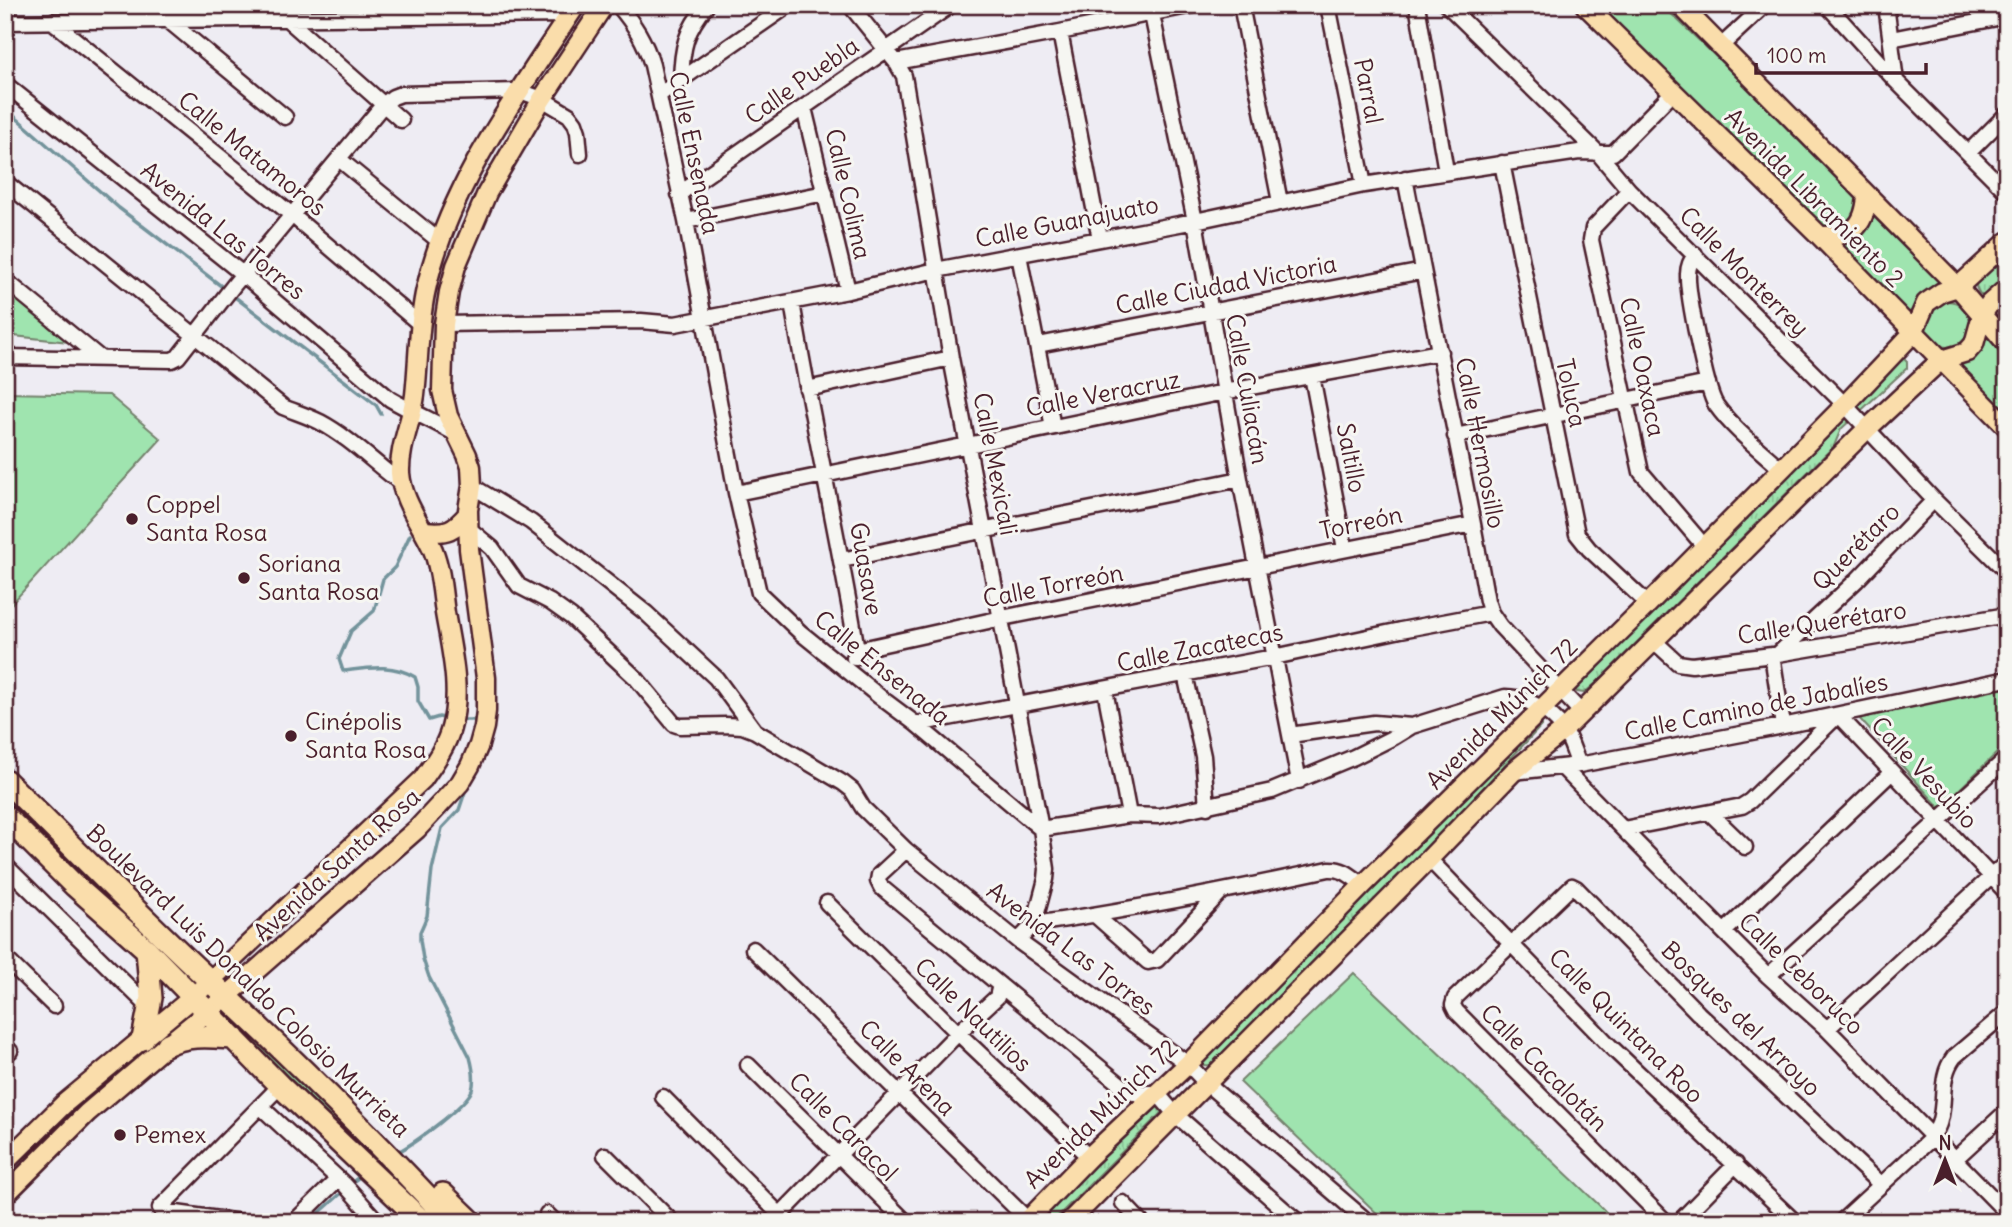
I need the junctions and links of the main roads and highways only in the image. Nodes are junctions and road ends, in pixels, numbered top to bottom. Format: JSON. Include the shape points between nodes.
{"nodes":[{"id":1,"x":604,"y":5,"type":"edge"},
{"id":2,"x":1585,"y":5,"type":"edge"},
{"id":3,"x":1680,"y":5,"type":"edge"},
{"id":4,"x":573,"y":10,"type":"edge"},
{"id":5,"x":1867,"y":197,"type":"junction"},
{"id":6,"x":1819,"y":236,"type":"junction"},
{"id":7,"x":2007,"y":242,"type":"edge"},
{"id":8,"x":1958,"y":287,"type":"junction"},
{"id":9,"x":2007,"y":288,"type":"edge"},
{"id":10,"x":1982,"y":315,"type":"junction"},
{"id":11,"x":1913,"y":333,"type":"junction"},
{"id":12,"x":2007,"y":344,"type":"edge"},
{"id":13,"x":1941,"y":360,"type":"junction"},
{"id":14,"x":2007,"y":427,"type":"edge"},
{"id":15,"x":468,"y":521,"type":"junction"},
{"id":16,"x":425,"y":531,"type":"junction"},
{"id":17,"x":5,"y":780,"type":"edge"},
{"id":18,"x":5,"y":816,"type":"edge"},
{"id":19,"x":147,"y":950,"type":"junction"},
{"id":20,"x":210,"y":981,"type":"junction"},
{"id":21,"x":227,"y":996,"type":"junction"},
{"id":22,"x":200,"y":1004,"type":"junction"},
{"id":23,"x":234,"y":1038,"type":"junction"},
{"id":24,"x":144,"y":1039,"type":"junction"},
{"id":25,"x":168,"y":1044,"type":"junction"},
{"id":26,"x":5,"y":1162,"type":"edge"},
{"id":27,"x":401,"y":1168,"type":"junction"},
{"id":28,"x":380,"y":1180,"type":"junction"},
{"id":29,"x":5,"y":1195,"type":"edge"},
{"id":30,"x":1028,"y":1221,"type":"edge"},
{"id":31,"x":406,"y":1222,"type":"edge"},
{"id":32,"x":423,"y":1222,"type":"edge"},
{"id":33,"x":452,"y":1222,"type":"edge"},
{"id":34,"x":472,"y":1222,"type":"edge"},
{"id":35,"x":1069,"y":1222,"type":"edge"}],
"edges":[{"from":1,"to":15,"type":"main road","name":"Avenida Santa Rosa","via":[[503,165],[473,223],[449,292],[442,390],[448,416],[471,467]]},
{"from":2,"to":6,"type":"main road","name":"Avenida Libramiento 2"},
{"from":3,"to":5,"type":"main road","name":"Avenida Libramiento 2"},
{"from":4,"to":16,"type":"main road","name":"Avenida Santa Rosa","via":[[500,122],[439,241],[425,292],[413,412],[401,459],[401,483]]},
{"from":5,"to":6,"type":"main road","via":[[1858,225],[1849,232]]},
{"from":5,"to":8,"type":"main road","name":"Avenida Libramiento 2"},
{"from":6,"to":11,"type":"main road","name":"Avenida Libramiento 2"},
{"from":7,"to":8,"type":"main road","name":"Avenida Múnich 72"},
{"from":8,"to":10,"type":"main road","name":"Avenida Libramiento 2"},
{"from":8,"to":11,"type":"main road","name":"Avenida Múnich 72","via":[[1926,303]]},
{"from":9,"to":10,"type":"main road","name":"Avenida Múnich 72"},
{"from":10,"to":12,"type":"main road","name":"Avenida Libramiento 2"},
{"from":10,"to":13,"type":"main road","name":"Avenida Múnich 72","via":[[1974,345]]},
{"from":11,"to":13,"type":"main road","name":"Avenida Libramiento 2"},
{"from":11,"to":30,"type":"main road","name":"Avenida Múnich 72","via":[[1648,604]]},
{"from":13,"to":14,"type":"main road","name":"Avenida Libramiento 2"},
{"from":13,"to":35,"type":"main road","name":"Avenida Múnich 72","via":[[1564,730],[1513,772]]},
{"from":15,"to":16,"type":"main road","via":[[444,532]]},
{"from":15,"to":21,"type":"main road","name":"Avenida Santa Rosa","via":[[486,678],[484,727],[470,766],[417,828]]},
{"from":16,"to":20,"type":"main road","name":"Avenida Santa Rosa","via":[[438,567],[454,672],[453,718],[442,751],[424,779]]},
{"from":17,"to":20,"type":"highway","name":"Boulevard Luis Donaldo Colosio Murrieta"},
{"from":18,"to":19,"type":"highway","name":"Boulevard Luis Donaldo Colosio Murrieta"},
{"from":19,"to":22,"type":"highway","name":"Boulevard Luis Donaldo Colosio Murrieta"},
{"from":19,"to":24,"type":"highway","via":[[151,983]]},
{"from":20,"to":21,"type":"highway","name":"Boulevard Luis Donaldo Colosio Murrieta"},
{"from":20,"to":22,"type":"main road","name":"Avenida Santa Rosa"},
{"from":21,"to":22,"type":"main road","name":"Avenida Santa Rosa"},
{"from":21,"to":27,"type":"highway","name":"Boulevard Luis Donaldo Colosio Murrieta"},
{"from":22,"to":23,"type":"highway","name":"Boulevard Luis Donaldo Colosio Murrieta"},
{"from":22,"to":24,"type":"main road"},
{"from":22,"to":25,"type":"main road"},
{"from":23,"to":25,"type":"highway","via":[[194,1036]]},
{"from":23,"to":28,"type":"highway","name":"Boulevard Luis Donaldo Colosio Murrieta"},
{"from":24,"to":26,"type":"main road","via":[[65,1103]]},
{"from":25,"to":29,"type":"main road","via":[[88,1113]]},
{"from":27,"to":33,"type":"highway","name":"Boulevard Luis Donaldo Colosio Murrieta"},
{"from":27,"to":34,"type":"highway","via":[[428,1180]]},
{"from":28,"to":31,"type":"highway","via":[[388,1203]]},
{"from":28,"to":32,"type":"highway","name":"Boulevard Luis Donaldo Colosio Murrieta"}]}
